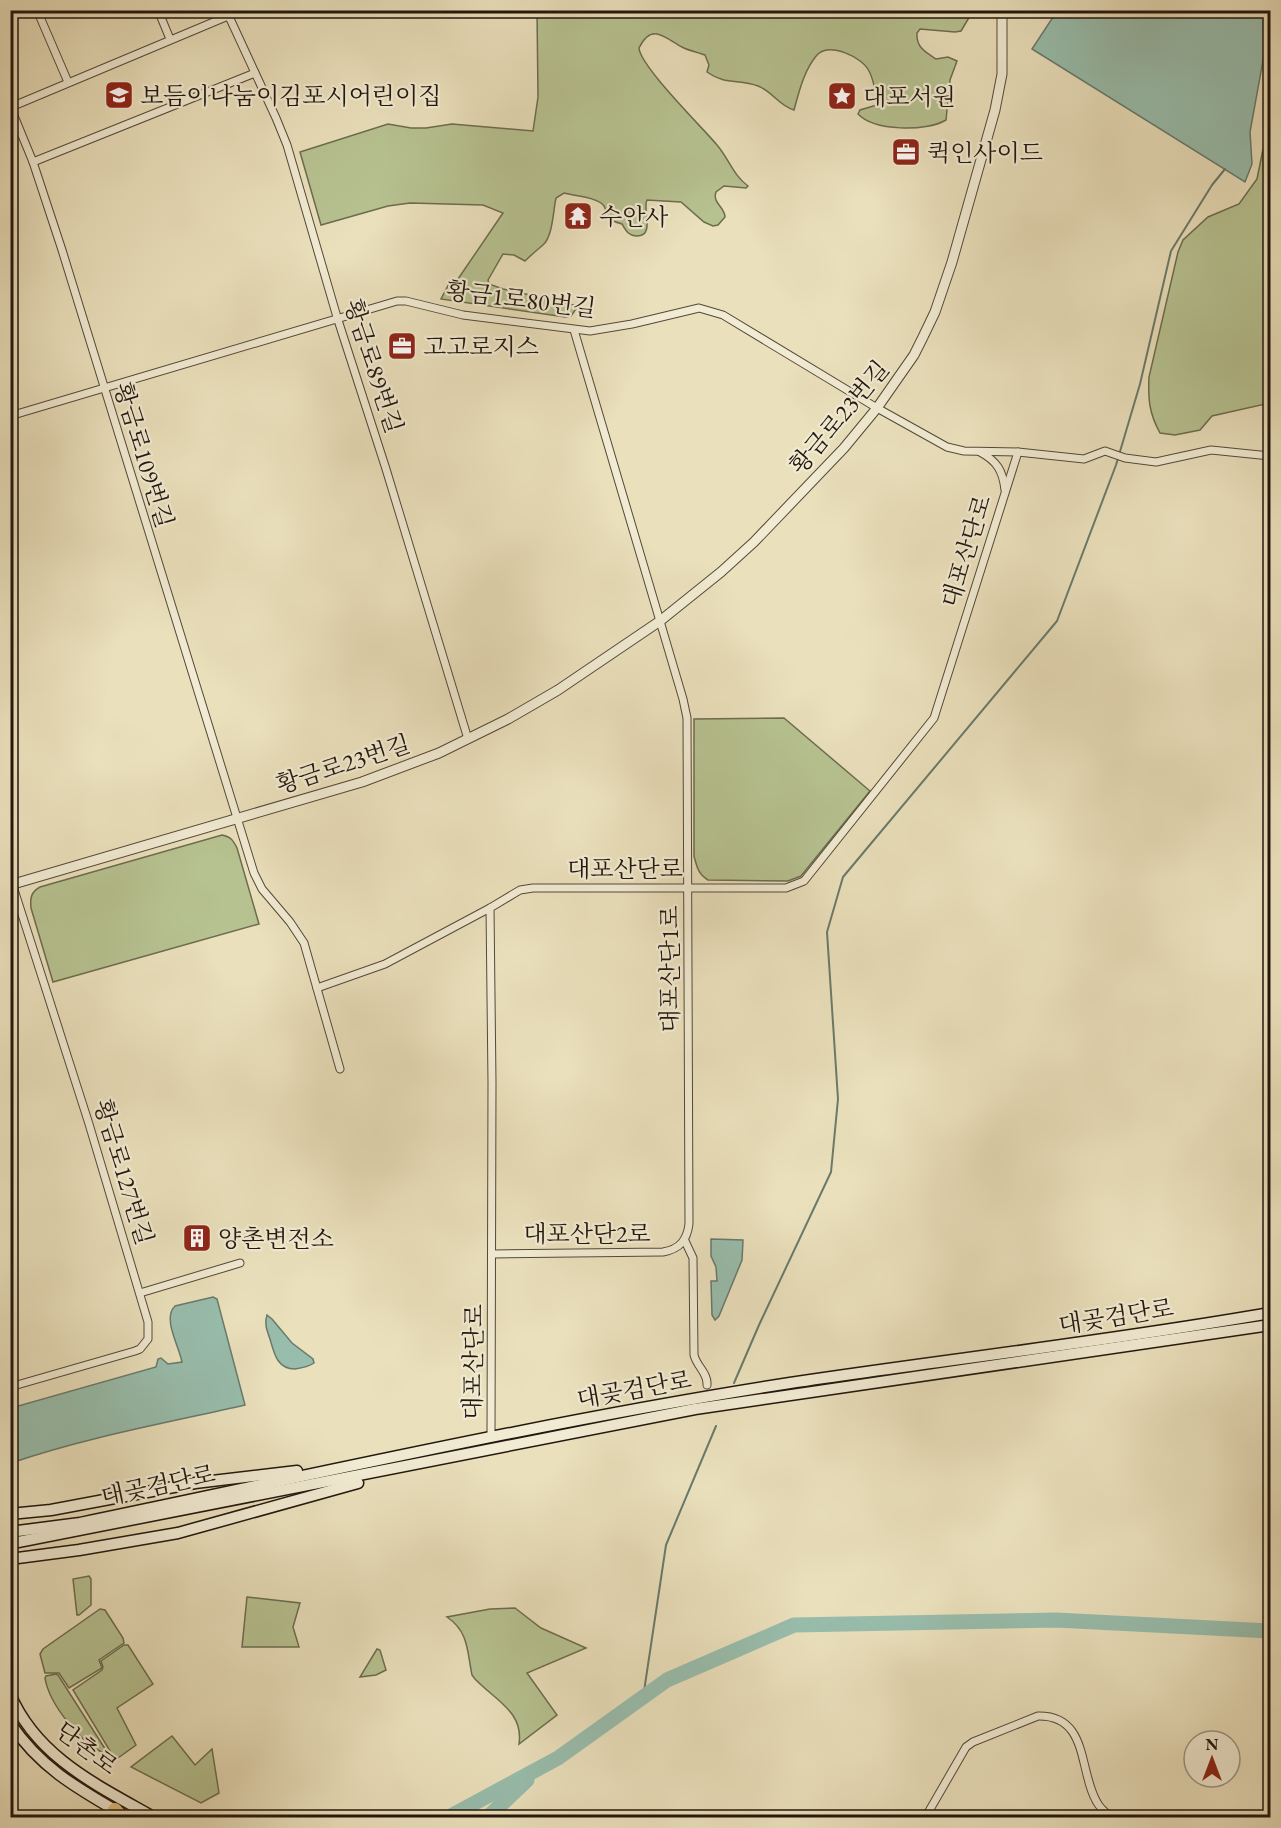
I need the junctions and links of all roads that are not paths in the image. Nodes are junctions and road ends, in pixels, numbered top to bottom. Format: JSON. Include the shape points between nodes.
{"nodes":[{"id":1,"x":37,"y":10,"type":"edge"},
{"id":2,"x":158,"y":10,"type":"edge"},
{"id":3,"x":1002,"y":10,"type":"edge"},
{"id":4,"x":227,"y":13,"type":"edge"},
{"id":5,"x":170,"y":39,"type":"junction"},
{"id":6,"x":255,"y":73,"type":"junction"},
{"id":7,"x":68,"y":82,"type":"junction"},
{"id":8,"x":11,"y":106,"type":"edge"},
{"id":9,"x":33,"y":162,"type":"junction"},
{"id":10,"x":337,"y":318,"type":"junction"},
{"id":11,"x":574,"y":330,"type":"junction"},
{"id":12,"x":103,"y":389,"type":"junction"},
{"id":13,"x":878,"y":408,"type":"junction"},
{"id":14,"x":10,"y":416,"type":"edge"},
{"id":15,"x":977,"y":451,"type":"junction"},
{"id":16,"x":1018,"y":452,"type":"junction"},
{"id":17,"x":1270,"y":456,"type":"edge"},
{"id":18,"x":1005,"y":493,"type":"junction"},
{"id":19,"x":660,"y":621,"type":"junction"},
{"id":20,"x":468,"y":739,"type":"junction"},
{"id":21,"x":237,"y":818,"type":"junction"},
{"id":22,"x":11,"y":882,"type":"edge"},
{"id":23,"x":688,"y":888,"type":"junction"},
{"id":24,"x":490,"y":908,"type":"junction"},
{"id":25,"x":317,"y":988,"type":"junction"},
{"id":26,"x":340,"y":1069,"type":"dead end"},
{"id":27,"x":683,"y":1243,"type":"junction"},
{"id":28,"x":493,"y":1254,"type":"junction"},
{"id":29,"x":240,"y":1263,"type":"dead end"},
{"id":30,"x":140,"y":1293,"type":"junction"},
{"id":31,"x":1270,"y":1313,"type":"edge"},
{"id":32,"x":1270,"y":1325,"type":"edge"},
{"id":33,"x":707,"y":1385,"type":"dead end"},
{"id":34,"x":10,"y":1387,"type":"edge"},
{"id":35,"x":491,"y":1437,"type":"junction"},
{"id":36,"x":447,"y":1458,"type":"junction"},
{"id":37,"x":360,"y":1464,"type":"junction"},
{"id":38,"x":10,"y":1514,"type":"edge"},
{"id":39,"x":10,"y":1532,"type":"edge"},
{"id":40,"x":13,"y":1543,"type":"dead end"},
{"id":41,"x":10,"y":1558,"type":"edge"},
{"id":42,"x":10,"y":1694,"type":"edge"},
{"id":43,"x":10,"y":1723,"type":"edge"},
{"id":44,"x":122,"y":1815,"type":"edge"},
{"id":45,"x":156,"y":1818,"type":"edge"},
{"id":46,"x":925,"y":1818,"type":"edge"},
{"id":47,"x":1111,"y":1818,"type":"edge"}],
"edges":[{"from":1,"to":7,"type":"street"},
{"from":2,"to":5,"type":"street"},
{"from":3,"to":13,"type":"street","name":"황금로23번길","via":[[999,92],[952,262],[935,312],[914,355]]},
{"from":4,"to":5,"type":"street"},
{"from":4,"to":6,"type":"street","name":"황금로89번길"},
{"from":5,"to":7,"type":"street"},
{"from":6,"to":9,"type":"street"},
{"from":6,"to":10,"type":"street","name":"황금로89번길","via":[[287,145]]},
{"from":7,"to":8,"type":"street"},
{"from":8,"to":9,"type":"street","name":"황금로109번길"},
{"from":9,"to":12,"type":"street","name":"황금로109번길"},
{"from":10,"to":11,"type":"street","name":"황금1로80번길","via":[[406,301],[463,315]]},
{"from":10,"to":12,"type":"street","name":"황금1로80번길"},
{"from":10,"to":20,"type":"street","name":"황금로89번길"},
{"from":11,"to":13,"type":"street","name":"황금1로80번길","via":[[609,329],[693,309],[713,310]]},
{"from":11,"to":19,"type":"street"},
{"from":12,"to":14,"type":"street","name":"황금1로80번길"},
{"from":12,"to":21,"type":"street","name":"황금로109번길"},
{"from":13,"to":15,"type":"street","name":"황금1로80번길","via":[[947,447]]},
{"from":13,"to":19,"type":"street","name":"황금로23번길","via":[[754,542]]},
{"from":15,"to":16,"type":"street","name":"황금1로80번길"},
{"from":15,"to":18,"type":"street","via":[[998,465]]},
{"from":16,"to":17,"type":"street","name":"황금1로80번길","via":[[1084,459],[1108,451],[1125,458],[1156,462],[1211,450]]},
{"from":16,"to":18,"type":"street","name":"대포산단로"},
{"from":18,"to":23,"type":"street","name":"대포산단로","via":[[934,718],[842,835],[804,881],[793,887]]},
{"from":19,"to":20,"type":"street","name":"황금로23번길","via":[[558,690]]},
{"from":19,"to":23,"type":"street","name":"대포산단1로","via":[[687,718]]},
{"from":20,"to":21,"type":"street","name":"황금로23번길","via":[[387,773]]},
{"from":21,"to":22,"type":"street","name":"황금로23번길"},
{"from":21,"to":25,"type":"street","name":"황금로109번길","via":[[257,882],[304,943]]},
{"from":22,"to":30,"type":"street","name":"황금로127번길"},
{"from":23,"to":24,"type":"street","name":"대포산단로","via":[[525,888]]},
{"from":23,"to":27,"type":"street","name":"대포산단1로","via":[[690,1214]]},
{"from":24,"to":25,"type":"street","via":[[385,964]]},
{"from":24,"to":28,"type":"street","name":"대포산단로"},
{"from":25,"to":26,"type":"street","name":"황금로109번길"},
{"from":27,"to":28,"type":"street","name":"대포산단2로","via":[[670,1251],[652,1253]]},
{"from":27,"to":33,"type":"street","via":[[693,1258],[694,1354]]},
{"from":28,"to":35,"type":"street","name":"대포산단로"},
{"from":29,"to":30,"type":"street"},
{"from":30,"to":34,"type":"street","name":"황금로127번길","via":[[149,1332],[140,1349]]},
{"from":31,"to":35,"type":"main road","name":"대곶검단로","via":[[791,1383]]},
{"from":32,"to":36,"type":"main road","name":"대곶검단로","via":[[695,1409]]},
{"from":35,"to":37,"type":"main road","name":"대곶검단로"},
{"from":36,"to":40,"type":"main road","name":"대곶검단로"},
{"from":36,"to":41,"type":"main road","via":[[178,1533]]},
{"from":37,"to":38,"type":"main road","via":[[195,1483]]},
{"from":37,"to":39,"type":"main road","name":"대곶검단로","via":[[81,1523]]},
{"from":42,"to":45,"type":"main road","name":"단촌로","via":[[30,1728],[64,1764]]},
{"from":43,"to":44,"type":"main road","name":"단촌로","via":[[47,1767]]},
{"from":46,"to":47,"type":"street","via":[[966,1747],[1038,1716],[1058,1718],[1075,1734],[1098,1804]]}]}
